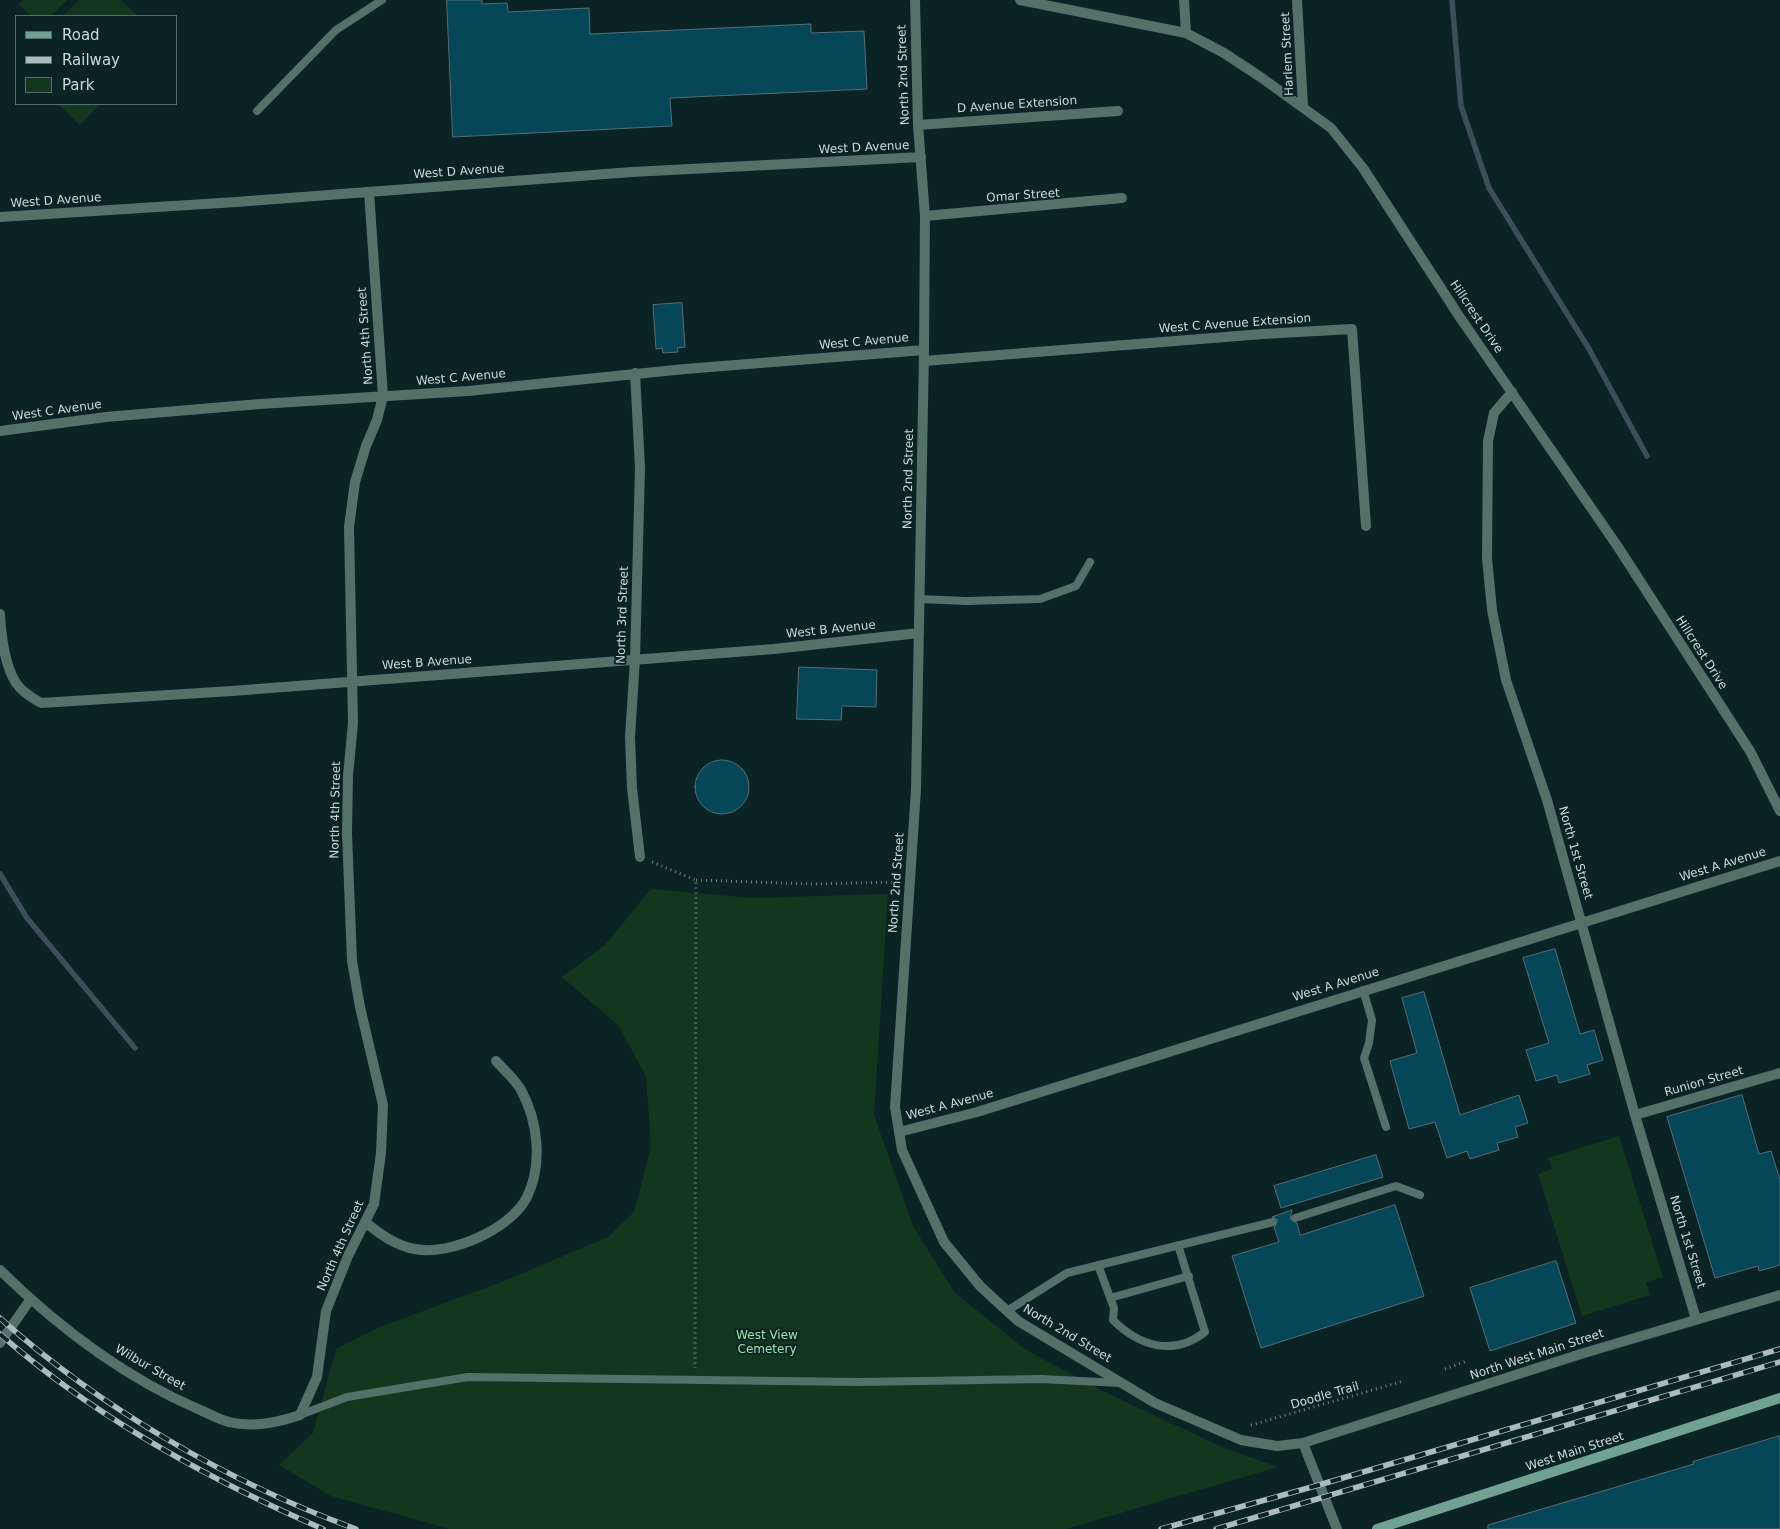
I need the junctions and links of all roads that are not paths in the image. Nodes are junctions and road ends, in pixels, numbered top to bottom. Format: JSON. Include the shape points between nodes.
{"nodes":[{"id":1,"x":382,"y":0,"type":"edge"},
{"id":2,"x":915,"y":0,"type":"edge"},
{"id":3,"x":1020,"y":0,"type":"edge"},
{"id":4,"x":1184,"y":0,"type":"edge"},
{"id":5,"x":1297,"y":0,"type":"edge"},
{"id":6,"x":1186,"y":33,"type":"junction"},
{"id":7,"x":1303,"y":106,"type":"junction"},
{"id":8,"x":257,"y":111,"type":"dead end"},
{"id":9,"x":1118,"y":111,"type":"dead end"},
{"id":10,"x":918,"y":124,"type":"junction"},
{"id":11,"x":921,"y":157,"type":"junction"},
{"id":12,"x":369,"y":192,"type":"junction"},
{"id":13,"x":1122,"y":198,"type":"dead end"},
{"id":14,"x":925,"y":216,"type":"junction"},
{"id":15,"x":0,"y":217,"type":"edge"},
{"id":16,"x":924,"y":350,"type":"junction"},
{"id":17,"x":924,"y":361,"type":"junction"},
{"id":18,"x":635,"y":373,"type":"junction"},
{"id":19,"x":1512,"y":392,"type":"junction"},
{"id":20,"x":382,"y":396,"type":"junction"},
{"id":21,"x":0,"y":431,"type":"edge"},
{"id":22,"x":1366,"y":526,"type":"dead end"},
{"id":23,"x":1090,"y":562,"type":"dead end"},
{"id":24,"x":919,"y":598,"type":"junction"},
{"id":25,"x":0,"y":614,"type":"edge"},
{"id":26,"x":919,"y":634,"type":"junction"},
{"id":27,"x":635,"y":659,"type":"junction"},
{"id":28,"x":352,"y":681,"type":"junction"},
{"id":29,"x":1780,"y":811,"type":"edge"},
{"id":30,"x":640,"y":857,"type":"road end"},
{"id":31,"x":1780,"y":861,"type":"edge"},
{"id":32,"x":1582,"y":922,"type":"junction"},
{"id":33,"x":1363,"y":990,"type":"junction"},
{"id":34,"x":496,"y":1061,"type":"dead end"},
{"id":35,"x":1780,"y":1073,"type":"edge"},
{"id":36,"x":1635,"y":1115,"type":"junction"},
{"id":37,"x":1386,"y":1127,"type":"dead end"},
{"id":38,"x":899,"y":1132,"type":"junction"},
{"id":39,"x":1420,"y":1195,"type":"dead end"},
{"id":40,"x":1295,"y":1218,"type":"dead end"},
{"id":41,"x":365,"y":1222,"type":"junction"},
{"id":42,"x":1273,"y":1222,"type":"dead end"},
{"id":43,"x":1178,"y":1245,"type":"junction"},
{"id":44,"x":1098,"y":1265,"type":"junction"},
{"id":45,"x":0,"y":1270,"type":"edge"},
{"id":46,"x":1188,"y":1276,"type":"junction"},
{"id":47,"x":1780,"y":1295,"type":"edge"},
{"id":48,"x":1110,"y":1298,"type":"junction"},
{"id":49,"x":30,"y":1300,"type":"junction"},
{"id":50,"x":1007,"y":1311,"type":"junction"},
{"id":51,"x":1696,"y":1318,"type":"junction"},
{"id":52,"x":0,"y":1343,"type":"edge"},
{"id":53,"x":1124,"y":1384,"type":"junction"},
{"id":54,"x":1780,"y":1398,"type":"edge"},
{"id":55,"x":300,"y":1415,"type":"junction"},
{"id":56,"x":1303,"y":1443,"type":"junction"},
{"id":57,"x":1337,"y":1529,"type":"edge"},
{"id":58,"x":1377,"y":1529,"type":"edge"}],
"edges":[{"from":1,"to":8,"type":"lane","via":[[336,30]]},
{"from":2,"to":10,"type":"street","name":"North 2nd Street"},
{"from":3,"to":6,"type":"street","name":"Hillcrest Drive"},
{"from":4,"to":6,"type":"street"},
{"from":5,"to":7,"type":"street","name":"Harlem Street"},
{"from":6,"to":7,"type":"street","name":"Hillcrest Drive","via":[[1224,53]]},
{"from":7,"to":19,"type":"street","name":"Hillcrest Drive","via":[[1331,128],[1363,168]]},
{"from":9,"to":10,"type":"street","name":"D Avenue Extension"},
{"from":10,"to":11,"type":"street","name":"North 2nd Street"},
{"from":11,"to":12,"type":"street","name":"West D Avenue","via":[[632,172]]},
{"from":11,"to":14,"type":"street","name":"North 2nd Street"},
{"from":12,"to":15,"type":"street","name":"West D Avenue"},
{"from":12,"to":20,"type":"street","name":"North 4th Street"},
{"from":13,"to":14,"type":"street","name":"Omar Street"},
{"from":14,"to":16,"type":"street","name":"North 2nd Street"},
{"from":16,"to":17,"type":"street","name":"North 2nd Street"},
{"from":16,"to":18,"type":"street","name":"West C Avenue"},
{"from":17,"to":22,"type":"street","name":"West C Avenue Extension","via":[[1352,329]]},
{"from":17,"to":24,"type":"street","name":"North 2nd Street"},
{"from":18,"to":20,"type":"street","name":"West C Avenue","via":[[468,391]]},
{"from":18,"to":27,"type":"street","name":"North 3rd Street","via":[[640,468]]},
{"from":19,"to":29,"type":"street","name":"Hillcrest Drive","via":[[1618,547],[1750,751]]},
{"from":19,"to":32,"type":"street","name":"North 1st Street","via":[[1494,413],[1488,441],[1487,558],[1492,610],[1506,680],[1548,800]]},
{"from":20,"to":21,"type":"street","name":"West C Avenue","via":[[135,415]]},
{"from":20,"to":28,"type":"street","name":"North 4th Street","via":[[356,482],[349,527]]},
{"from":23,"to":24,"type":"lane","via":[[1076,586],[1040,599],[966,601]]},
{"from":24,"to":26,"type":"street","name":"North 2nd Street"},
{"from":25,"to":28,"type":"street","name":"West B Avenue","via":[[10,671],[17,685],[41,703]]},
{"from":26,"to":27,"type":"street","name":"West B Avenue"},
{"from":26,"to":38,"type":"street","name":"North 2nd Street","via":[[916,789],[895,1106]]},
{"from":27,"to":28,"type":"street","name":"West B Avenue"},
{"from":27,"to":30,"type":"street","name":"North 3rd Street","via":[[630,737]]},
{"from":28,"to":41,"type":"street","name":"North 4th Street","via":[[347,833],[352,962],[382,1105],[381,1153],[374,1204]]},
{"from":31,"to":32,"type":"street","name":"West A Avenue"},
{"from":32,"to":33,"type":"street","name":"West A Avenue"},
{"from":32,"to":36,"type":"street","name":"North 1st Street"},
{"from":33,"to":37,"type":"lane","via":[[1372,1020],[1364,1058]]},
{"from":33,"to":38,"type":"street","name":"West A Avenue","via":[[977,1112]]},
{"from":34,"to":41,"type":"street","via":[[520,1088],[532,1114],[537,1145],[535,1174],[526,1198],[503,1224],[478,1239],[446,1248],[415,1250],[384,1238]]},
{"from":35,"to":36,"type":"street","name":"Runion Street"},
{"from":36,"to":51,"type":"street","name":"North 1st Street"},
{"from":38,"to":50,"type":"street","name":"North 2nd Street","via":[[902,1150],[944,1242],[980,1286]]},
{"from":39,"to":40,"type":"lane","via":[[1396,1186]]},
{"from":41,"to":55,"type":"street","name":"North 4th Street","via":[[326,1311],[317,1378]]},
{"from":42,"to":43,"type":"lane"},
{"from":43,"to":44,"type":"lane"},
{"from":43,"to":46,"type":"lane"},
{"from":44,"to":48,"type":"lane"},
{"from":44,"to":50,"type":"lane","via":[[1067,1273]]},
{"from":45,"to":49,"type":"street","name":"Wilbur Street"},
{"from":46,"to":48,"type":"lane"},
{"from":46,"to":48,"type":"lane","via":[[1205,1332],[1183,1342],[1158,1348],[1126,1333],[1113,1320],[1114,1308]]},
{"from":47,"to":51,"type":"street","name":"North West Main Street"},
{"from":49,"to":52,"type":"street"},
{"from":49,"to":55,"type":"street","name":"Wilbur Street","via":[[98,1352],[166,1395],[229,1422],[273,1424]]},
{"from":50,"to":53,"type":"street","name":"North 2nd Street","via":[[1018,1321]]},
{"from":51,"to":56,"type":"street","name":"North West Main Street"},
{"from":53,"to":55,"type":"lane","via":[[1041,1379],[860,1382],[468,1377],[347,1397]]},
{"from":53,"to":56,"type":"street","name":"North 2nd Street","via":[[1155,1403],[1241,1440],[1276,1446]]},
{"from":54,"to":58,"type":"main road","name":"West Main Street"},
{"from":56,"to":57,"type":"street"}]}
